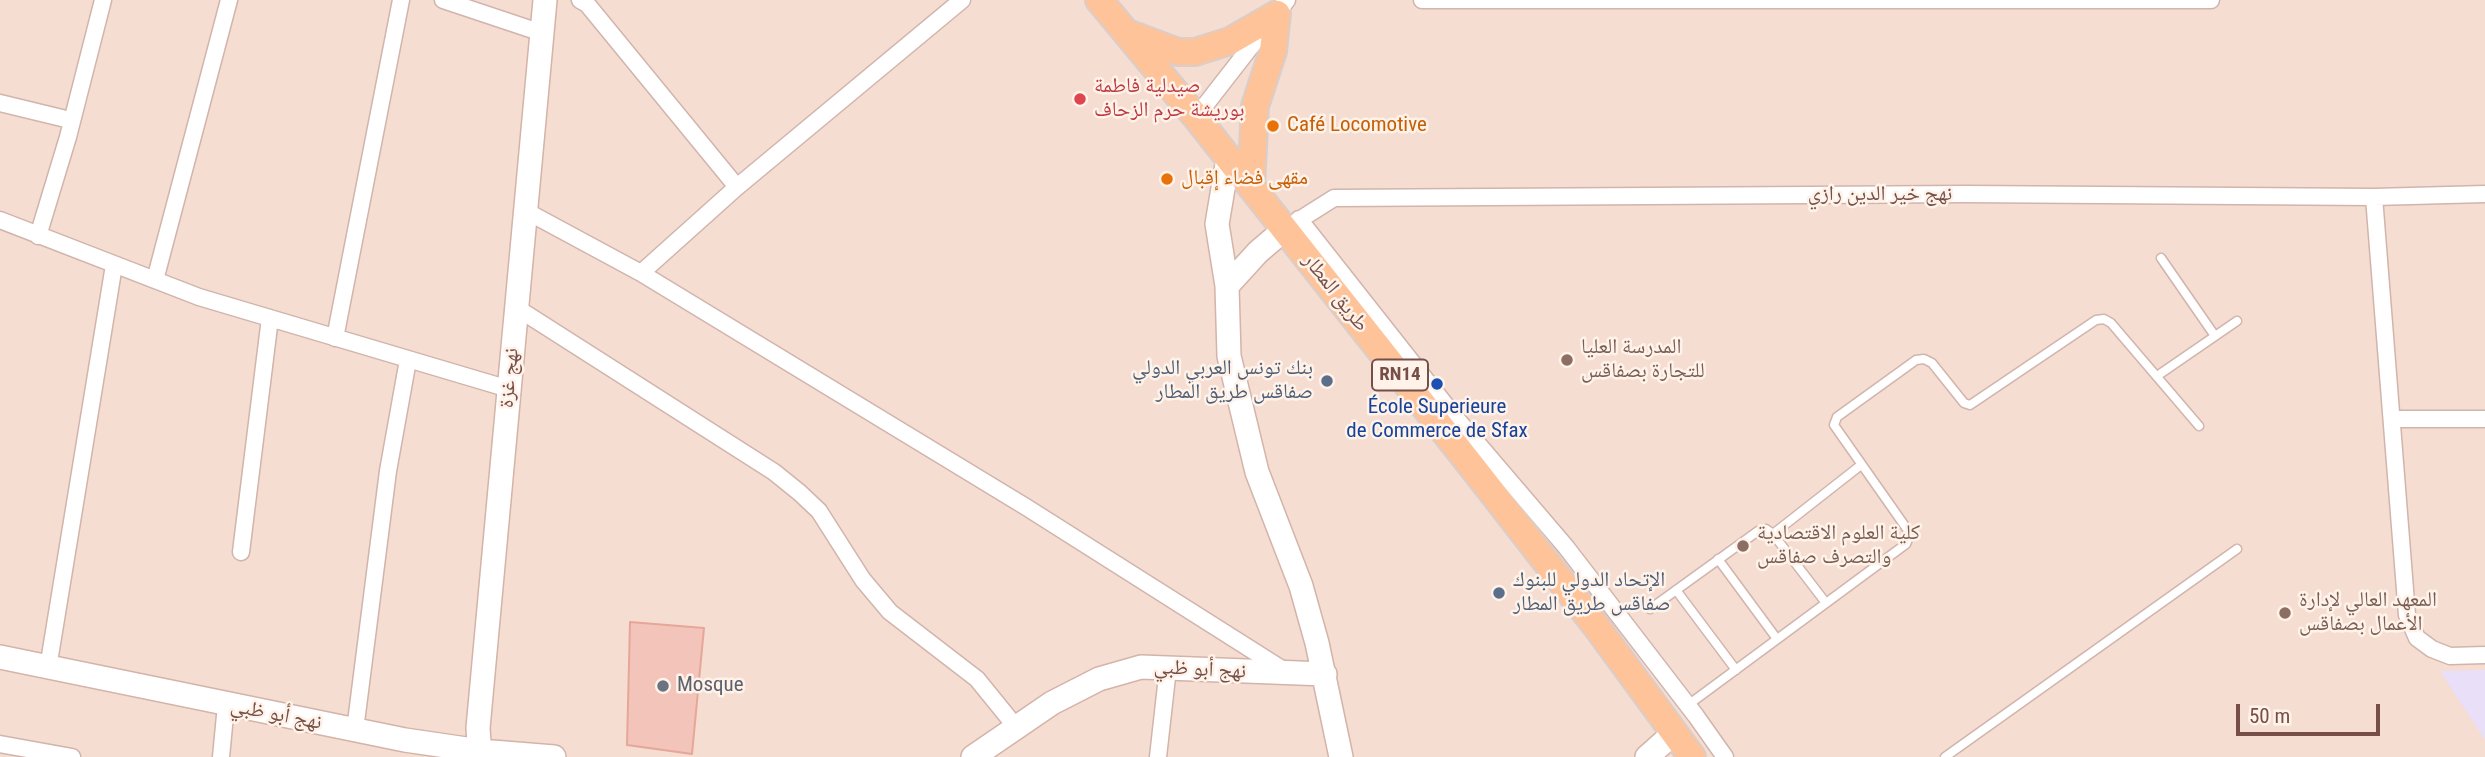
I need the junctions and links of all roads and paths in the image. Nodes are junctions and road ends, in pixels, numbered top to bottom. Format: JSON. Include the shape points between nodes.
{"nodes":[{"id":1,"x":103,"y":0,"type":"edge"},
{"id":2,"x":229,"y":0,"type":"edge"},
{"id":3,"x":401,"y":0,"type":"edge"},
{"id":4,"x":443,"y":0,"type":"edge"},
{"id":5,"x":545,"y":0,"type":"edge"},
{"id":6,"x":580,"y":0,"type":"edge"},
{"id":7,"x":962,"y":0,"type":"edge"},
{"id":8,"x":1099,"y":0,"type":"edge"},
{"id":9,"x":1422,"y":0,"type":"edge"},
{"id":10,"x":2211,"y":0,"type":"edge"},
{"id":11,"x":1282,"y":7,"type":"edge"},
{"id":12,"x":542,"y":33,"type":"junction"},
{"id":13,"x":1126,"y":33,"type":"junction"},
{"id":14,"x":0,"y":103,"type":"edge"},
{"id":15,"x":1196,"y":117,"type":"junction"},
{"id":16,"x":71,"y":120,"type":"junction"},
{"id":17,"x":1228,"y":159,"type":"junction"},
{"id":18,"x":737,"y":187,"type":"junction"},
{"id":19,"x":1251,"y":187,"type":"junction"},
{"id":20,"x":2485,"y":194,"type":"edge"},
{"id":21,"x":2374,"y":197,"type":"junction"},
{"id":22,"x":526,"y":211,"type":"junction"},
{"id":23,"x":0,"y":220,"type":"edge"},
{"id":24,"x":1292,"y":224,"type":"junction"},
{"id":25,"x":38,"y":236,"type":"junction"},
{"id":26,"x":2161,"y":258,"type":"dead end"},
{"id":27,"x":114,"y":265,"type":"junction"},
{"id":28,"x":641,"y":273,"type":"junction"},
{"id":29,"x":155,"y":280,"type":"junction"},
{"id":30,"x":1227,"y":286,"type":"junction"},
{"id":31,"x":517,"y":308,"type":"junction"},
{"id":32,"x":270,"y":318,"type":"junction"},
{"id":33,"x":2237,"y":321,"type":"dead end"},
{"id":34,"x":2215,"y":336,"type":"junction"},
{"id":35,"x":335,"y":338,"type":"junction"},
{"id":36,"x":408,"y":360,"type":"junction"},
{"id":37,"x":2157,"y":376,"type":"junction"},
{"id":38,"x":509,"y":389,"type":"junction"},
{"id":39,"x":2392,"y":419,"type":"junction"},
{"id":40,"x":2485,"y":419,"type":"edge"},
{"id":41,"x":2199,"y":426,"type":"dead end"},
{"id":42,"x":1861,"y":465,"type":"junction"},
{"id":43,"x":1773,"y":534,"type":"junction"},
{"id":44,"x":2237,"y":550,"type":"dead end"},
{"id":45,"x":241,"y":552,"type":"dead end"},
{"id":46,"x":1718,"y":559,"type":"junction"},
{"id":47,"x":1676,"y":590,"type":"junction"},
{"id":48,"x":1826,"y":603,"type":"junction"},
{"id":49,"x":1650,"y":609,"type":"dead end"},
{"id":50,"x":1777,"y":639,"type":"junction"},
{"id":51,"x":2485,"y":655,"type":"edge"},
{"id":52,"x":0,"y":657,"type":"edge"},
{"id":53,"x":48,"y":668,"type":"junction"},
{"id":54,"x":1168,"y":668,"type":"junction"},
{"id":55,"x":1736,"y":670,"type":"junction"},
{"id":56,"x":1290,"y":674,"type":"junction"},
{"id":57,"x":1325,"y":674,"type":"junction"},
{"id":58,"x":226,"y":705,"type":"junction"},
{"id":59,"x":1692,"y":710,"type":"junction"},
{"id":60,"x":1016,"y":727,"type":"junction"},
{"id":61,"x":355,"y":730,"type":"junction"},
{"id":62,"x":1675,"y":732,"type":"junction"},
{"id":63,"x":0,"y":744,"type":"edge"},
{"id":64,"x":480,"y":754,"type":"edge"},
{"id":65,"x":67,"y":756,"type":"edge"},
{"id":66,"x":221,"y":757,"type":"edge"},
{"id":67,"x":554,"y":757,"type":"edge"},
{"id":68,"x":973,"y":757,"type":"edge"},
{"id":69,"x":1158,"y":757,"type":"edge"},
{"id":70,"x":1341,"y":757,"type":"edge"},
{"id":71,"x":1647,"y":757,"type":"edge"},
{"id":72,"x":1692,"y":757,"type":"edge"},
{"id":73,"x":1725,"y":757,"type":"edge"},
{"id":74,"x":1945,"y":757,"type":"edge"}],
"edges":[{"from":1,"to":16,"type":"street"},
{"from":2,"to":29,"type":"street"},
{"from":3,"to":35,"type":"street"},
{"from":4,"to":12,"type":"street"},
{"from":5,"to":12,"type":"street","name":"نهج غزة"},
{"from":6,"to":18,"type":"street"},
{"from":7,"to":18,"type":"street"},
{"from":8,"to":13,"type":"main road","name":"طريق المطار","number":"RN14"},
{"from":9,"to":10,"type":"street"},
{"from":11,"to":13,"type":"main road","via":[[1230,41],[1195,52],[1178,52]]},
{"from":11,"to":15,"type":"street"},
{"from":11,"to":19,"type":"main road","via":[[1255,106]]},
{"from":12,"to":22,"type":"street","name":"نهج غزة"},
{"from":13,"to":15,"type":"main road","name":"طريق المطار","number":"RN14"},
{"from":14,"to":16,"type":"street"},
{"from":15,"to":17,"type":"main road","name":"طريق المطار","number":"RN14"},
{"from":16,"to":25,"type":"street"},
{"from":17,"to":19,"type":"main road","name":"طريق المطار","number":"RN14"},
{"from":17,"to":30,"type":"street","via":[[1217,224]]},
{"from":18,"to":28,"type":"street"},
{"from":19,"to":24,"type":"main road","name":"طريق المطار","number":"RN14"},
{"from":20,"to":21,"type":"street","name":"نهج خير الدين رازي"},
{"from":21,"to":24,"type":"street","name":"نهج خير الدين رازي","via":[[1334,198]]},
{"from":21,"to":39,"type":"street"},
{"from":22,"to":28,"type":"street"},
{"from":22,"to":31,"type":"street","name":"نهج غزة"},
{"from":23,"to":25,"type":"street"},
{"from":24,"to":30,"type":"street"},
{"from":24,"to":59,"type":"street","via":[[1566,547]]},
{"from":24,"to":62,"type":"main road","name":"طريق المطار","number":"RN14"},
{"from":25,"to":27,"type":"street"},
{"from":26,"to":34,"type":"lane"},
{"from":27,"to":29,"type":"street"},
{"from":27,"to":53,"type":"street"},
{"from":28,"to":56,"type":"street"},
{"from":29,"to":32,"type":"street"},
{"from":30,"to":57,"type":"street","via":[[1229,356],[1257,472],[1301,586]]},
{"from":31,"to":38,"type":"street","name":"نهج غزة"},
{"from":31,"to":60,"type":"street","via":[[800,493],[819,511],[863,580],[890,611],[977,679]]},
{"from":32,"to":35,"type":"street"},
{"from":32,"to":45,"type":"street"},
{"from":33,"to":34,"type":"lane"},
{"from":34,"to":37,"type":"lane"},
{"from":35,"to":36,"type":"street"},
{"from":36,"to":38,"type":"street"},
{"from":36,"to":61,"type":"street","via":[[388,471]]},
{"from":37,"to":41,"type":"lane"},
{"from":37,"to":42,"type":"lane","via":[[2104,319],[1970,405],[1932,363],[1916,359],[1837,417],[1838,433]]},
{"from":38,"to":64,"type":"street","name":"نهج غزة","via":[[478,729]]},
{"from":39,"to":40,"type":"street"},
{"from":39,"to":51,"type":"street","via":[[2407,615],[2417,638],[2432,649],[2450,656]]},
{"from":42,"to":43,"type":"lane"},
{"from":42,"to":48,"type":"lane","via":[[1909,537],[1906,544]]},
{"from":43,"to":46,"type":"lane","via":[[1758,531]]},
{"from":43,"to":48,"type":"lane"},
{"from":44,"to":74,"type":"lane"},
{"from":46,"to":47,"type":"lane"},
{"from":46,"to":50,"type":"lane"},
{"from":47,"to":49,"type":"lane"},
{"from":47,"to":55,"type":"lane"},
{"from":48,"to":50,"type":"lane"},
{"from":50,"to":55,"type":"lane"},
{"from":52,"to":53,"type":"street","name":"نهج أبو ظبي"},
{"from":53,"to":58,"type":"street","name":"نهج أبو ظبي"},
{"from":54,"to":56,"type":"street","name":"نهج أبو ظبي"},
{"from":54,"to":60,"type":"street","name":"نهج أبو ظبي","via":[[1141,667],[1099,679]]},
{"from":54,"to":69,"type":"street"},
{"from":55,"to":59,"type":"lane"},
{"from":56,"to":57,"type":"street","name":"نهج أبو ظبي"},
{"from":57,"to":70,"type":"street"},
{"from":58,"to":61,"type":"street","name":"نهج أبو ظبي"},
{"from":58,"to":66,"type":"street"},
{"from":59,"to":62,"type":"street"},
{"from":59,"to":73,"type":"street"},
{"from":60,"to":68,"type":"street","name":"نهج أبو ظبي"},
{"from":61,"to":64,"type":"street","name":"نهج أبو ظبي"},
{"from":62,"to":71,"type":"street"},
{"from":62,"to":72,"type":"main road","name":"طريق المطار","number":"RN14"},
{"from":63,"to":65,"type":"street"},
{"from":64,"to":67,"type":"street","name":"نهج أبو ظبي"}]}
